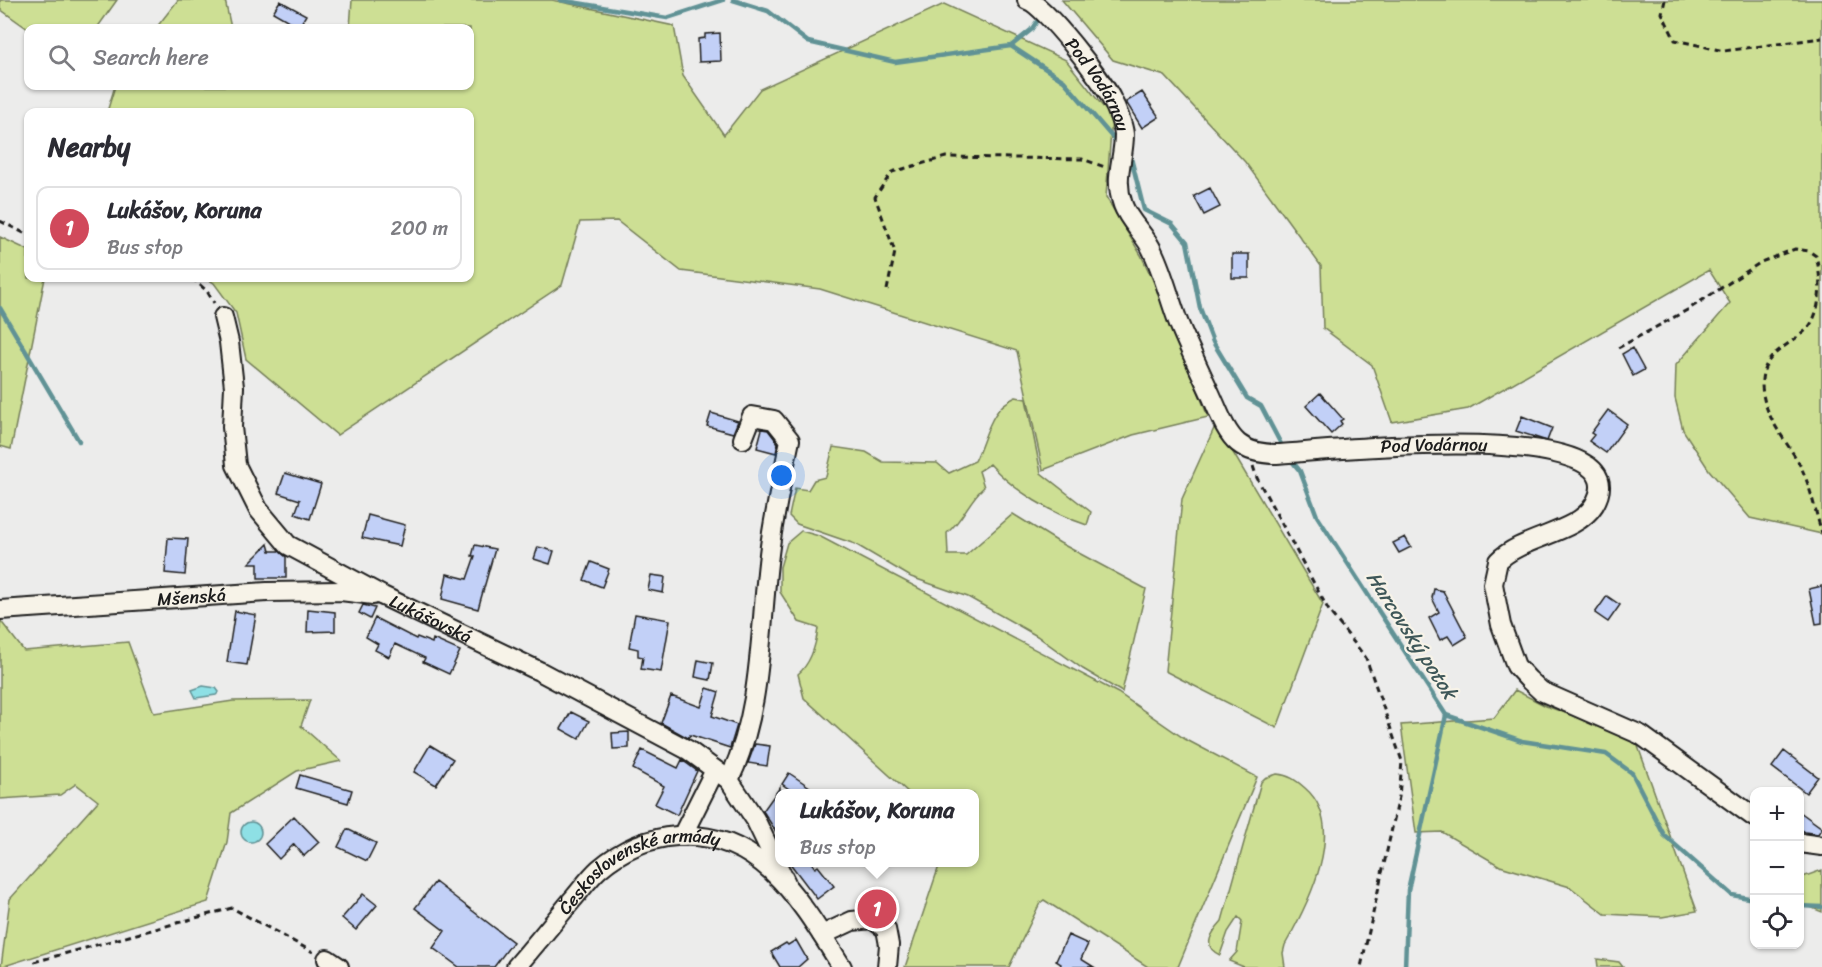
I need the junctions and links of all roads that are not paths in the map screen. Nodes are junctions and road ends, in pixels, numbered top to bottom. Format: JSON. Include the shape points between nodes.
{"nodes":[{"id":1,"x":1038,"y":8,"type":"edge"},
{"id":2,"x":223,"y":317,"type":"road end"},
{"id":3,"x":743,"y":439,"type":"dead end"},
{"id":4,"x":383,"y":596,"type":"junction"},
{"id":5,"x":0,"y":610,"type":"edge"},
{"id":6,"x":722,"y":775,"type":"junction"},
{"id":7,"x":1750,"y":813,"type":"edge"},
{"id":8,"x":682,"y":836,"type":"junction"},
{"id":9,"x":1804,"y":844,"type":"edge"},
{"id":10,"x":1822,"y":846,"type":"edge"},
{"id":11,"x":775,"y":860,"type":"edge"},
{"id":12,"x":778,"y":867,"type":"edge"},
{"id":13,"x":786,"y":883,"type":"junction"},
{"id":14,"x":822,"y":935,"type":"junction"},
{"id":15,"x":516,"y":967,"type":"edge"},
{"id":16,"x":842,"y":967,"type":"edge"},
{"id":17,"x":887,"y":967,"type":"edge"}],
"edges":[{"from":1,"to":7,"type":"street","name":"Pod Vodárnou","via":[[1112,99],[1124,133],[1117,185],[1124,208],[1153,250],[1179,325],[1236,442],[1248,450],[1274,454],[1417,444],[1498,446],[1552,452],[1589,465],[1599,484],[1593,506],[1583,516],[1520,545],[1498,561],[1493,584],[1495,602],[1516,666],[1541,691],[1641,735]]},
{"from":2,"to":4,"type":"street","name":"Lukášovská","via":[[230,342],[234,387],[232,427],[236,465],[258,509],[288,544]]},
{"from":3,"to":6,"type":"street","via":[[752,416],[774,420],[790,440],[771,538],[751,722],[741,754]]},
{"from":4,"to":5,"type":"street","name":"Mšenská","via":[[341,591],[267,592]]},
{"from":4,"to":6,"type":"street","name":"Lukášovská","via":[[539,671],[688,750]]},
{"from":6,"to":8,"type":"street"},
{"from":6,"to":11,"type":"street","name":"Lukášovská","via":[[755,819]]},
{"from":8,"to":13,"type":"street","name":"Československé armády","via":[[717,838],[737,846],[766,864]]},
{"from":8,"to":15,"type":"street","name":"Československé armády","via":[[658,837],[639,844],[598,870]]},
{"from":9,"to":10,"type":"street"},
{"from":12,"to":13,"type":"street","name":"Lukášovská"},
{"from":13,"to":14,"type":"street","name":"Československé armády"},
{"from":14,"to":16,"type":"street","name":"Československé armády"},
{"from":14,"to":17,"type":"street","via":[[852,921],[872,919],[886,929]]}]}
